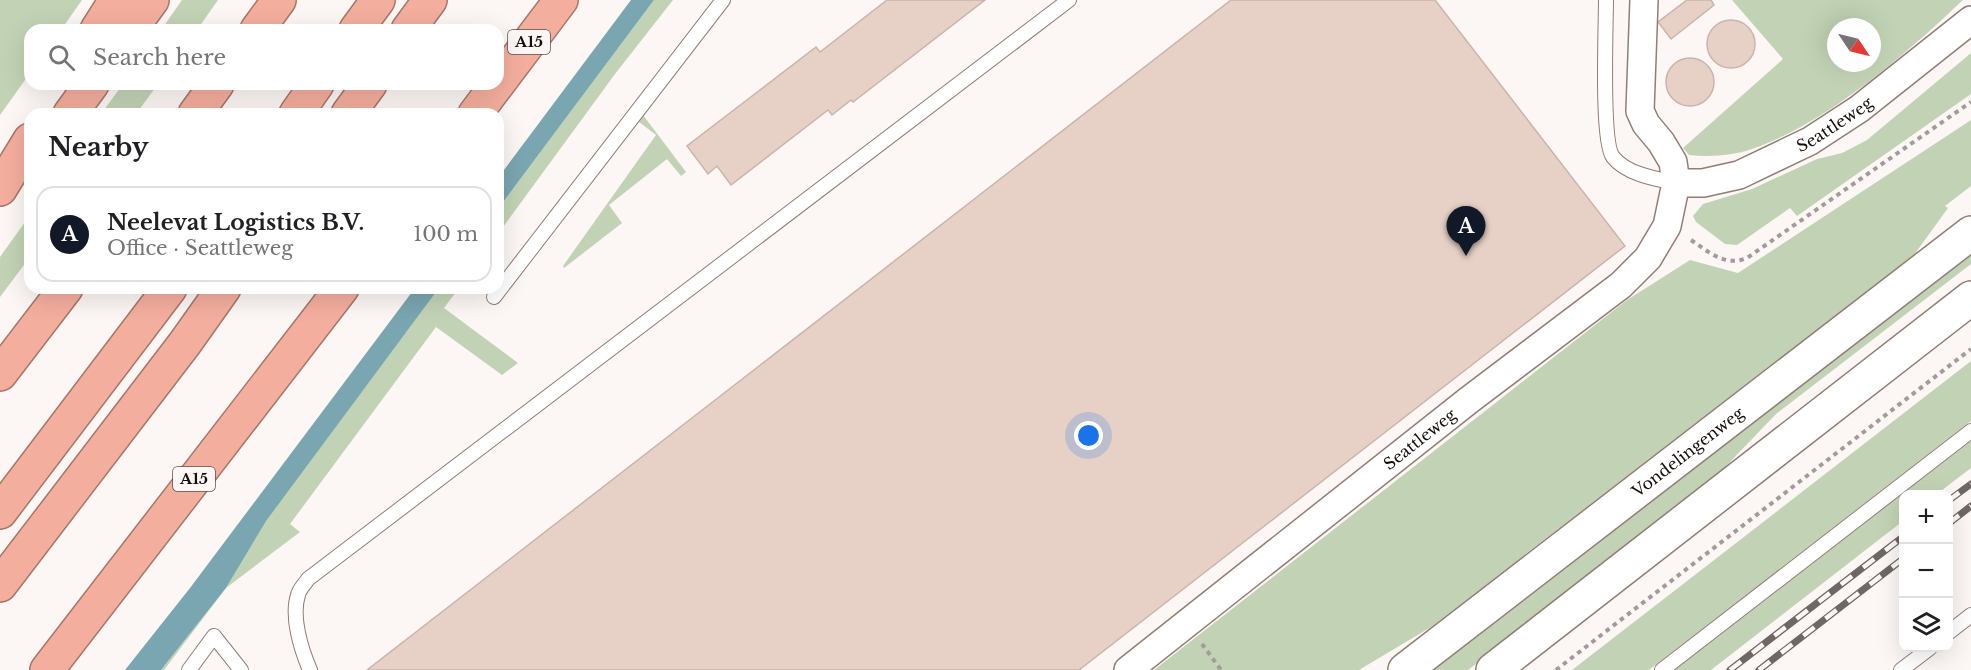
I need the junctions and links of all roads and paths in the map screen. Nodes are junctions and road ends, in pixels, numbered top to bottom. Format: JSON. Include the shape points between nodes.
{"nodes":[{"id":1,"x":116,"y":0,"type":"edge"},
{"id":2,"x":152,"y":0,"type":"edge"},
{"id":3,"x":279,"y":0,"type":"edge"},
{"id":4,"x":378,"y":0,"type":"edge"},
{"id":5,"x":429,"y":0,"type":"edge"},
{"id":6,"x":561,"y":0,"type":"edge"},
{"id":7,"x":723,"y":0,"type":"edge"},
{"id":8,"x":1069,"y":0,"type":"edge"},
{"id":9,"x":1606,"y":0,"type":"edge"},
{"id":10,"x":1644,"y":0,"type":"edge"},
{"id":11,"x":1971,"y":20,"type":"edge"},
{"id":12,"x":101,"y":24,"type":"edge"},
{"id":13,"x":134,"y":24,"type":"edge"},
{"id":14,"x":261,"y":24,"type":"edge"},
{"id":15,"x":360,"y":24,"type":"edge"},
{"id":16,"x":412,"y":24,"type":"edge"},
{"id":17,"x":504,"y":76,"type":"edge"},
{"id":18,"x":60,"y":90,"type":"edge"},
{"id":19,"x":88,"y":90,"type":"edge"},
{"id":20,"x":213,"y":90,"type":"edge"},
{"id":21,"x":313,"y":90,"type":"edge"},
{"id":22,"x":366,"y":90,"type":"edge"},
{"id":23,"x":493,"y":90,"type":"edge"},
{"id":24,"x":1971,"y":102,"type":"edge"},
{"id":25,"x":50,"y":108,"type":"edge"},
{"id":26,"x":74,"y":108,"type":"edge"},
{"id":27,"x":199,"y":108,"type":"edge"},
{"id":28,"x":300,"y":108,"type":"edge"},
{"id":29,"x":352,"y":108,"type":"edge"},
{"id":30,"x":480,"y":108,"type":"edge"},
{"id":31,"x":24,"y":150,"type":"edge"},
{"id":32,"x":24,"y":179,"type":"edge"},
{"id":33,"x":1676,"y":183,"type":"junction"},
{"id":34,"x":0,"y":189,"type":"edge"},
{"id":35,"x":0,"y":213,"type":"edge"},
{"id":36,"x":1667,"y":226,"type":"junction"},
{"id":37,"x":1971,"y":233,"type":"edge"},
{"id":38,"x":504,"y":284,"type":"edge"},
{"id":39,"x":61,"y":294,"type":"edge"},
{"id":40,"x":165,"y":294,"type":"edge"},
{"id":41,"x":220,"y":294,"type":"edge"},
{"id":42,"x":337,"y":294,"type":"edge"},
{"id":43,"x":496,"y":294,"type":"edge"},
{"id":44,"x":494,"y":297,"type":"dead end"},
{"id":45,"x":1971,"y":298,"type":"edge"},
{"id":46,"x":1971,"y":349,"type":"edge"},
{"id":47,"x":0,"y":374,"type":"edge"},
{"id":48,"x":1971,"y":431,"type":"edge"},
{"id":49,"x":0,"y":512,"type":"edge"},
{"id":50,"x":0,"y":585,"type":"edge"},
{"id":51,"x":1971,"y":615,"type":"edge"},
{"id":52,"x":1953,"y":629,"type":"edge"},
{"id":53,"x":1925,"y":652,"type":"edge"},
{"id":54,"x":46,"y":670,"type":"edge"},
{"id":55,"x":189,"y":670,"type":"edge"},
{"id":56,"x":241,"y":670,"type":"edge"},
{"id":57,"x":310,"y":670,"type":"edge"},
{"id":58,"x":1128,"y":670,"type":"edge"},
{"id":59,"x":1405,"y":670,"type":"edge"},
{"id":60,"x":1493,"y":670,"type":"edge"},
{"id":61,"x":1556,"y":670,"type":"edge"},
{"id":62,"x":1662,"y":670,"type":"edge"},
{"id":63,"x":1901,"y":670,"type":"edge"}],
"edges":[{"from":1,"to":12,"type":"highway"},
{"from":2,"to":13,"type":"highway"},
{"from":3,"to":14,"type":"highway"},
{"from":4,"to":15,"type":"highway"},
{"from":5,"to":16,"type":"highway"},
{"from":6,"to":17,"type":"highway","number":"A15"},
{"from":7,"to":38,"type":"lane"},
{"from":8,"to":57,"type":"lane","via":[[308,579],[298,594],[296,616]]},
{"from":9,"to":33,"type":"lane","via":[[1606,131],[1612,156],[1624,167]]},
{"from":10,"to":33,"type":"street","name":"Seattleweg","via":[[1640,111],[1673,162]]},
{"from":11,"to":33,"type":"street","name":"Seattleweg","via":[[1859,108],[1810,141],[1739,175],[1703,183]]},
{"from":18,"to":25,"type":"highway"},
{"from":19,"to":26,"type":"highway"},
{"from":20,"to":27,"type":"highway"},
{"from":21,"to":28,"type":"highway"},
{"from":22,"to":29,"type":"highway"},
{"from":23,"to":30,"type":"highway","number":"A15"},
{"from":24,"to":36,"type":"path","via":[[1758,251],[1736,262],[1725,260]]},
{"from":31,"to":34,"type":"highway"},
{"from":32,"to":35,"type":"highway"},
{"from":33,"to":36,"type":"street","name":"Seattleweg"},
{"from":36,"to":58,"type":"street","name":"Seattleweg","via":[[1648,258],[1621,285]]},
{"from":37,"to":59,"type":"main road","name":"Vondelingenweg"},
{"from":39,"to":47,"type":"highway"},
{"from":40,"to":49,"type":"highway"},
{"from":41,"to":50,"type":"highway"},
{"from":42,"to":54,"type":"highway","number":"A15"},
{"from":43,"to":44,"type":"lane"},
{"from":45,"to":60,"type":"main road"},
{"from":46,"to":61,"type":"path"},
{"from":48,"to":62,"type":"lane"},
{"from":51,"to":52,"type":"lane"},
{"from":53,"to":63,"type":"lane"},
{"from":55,"to":56,"type":"lane","via":[[214,636]]}]}
